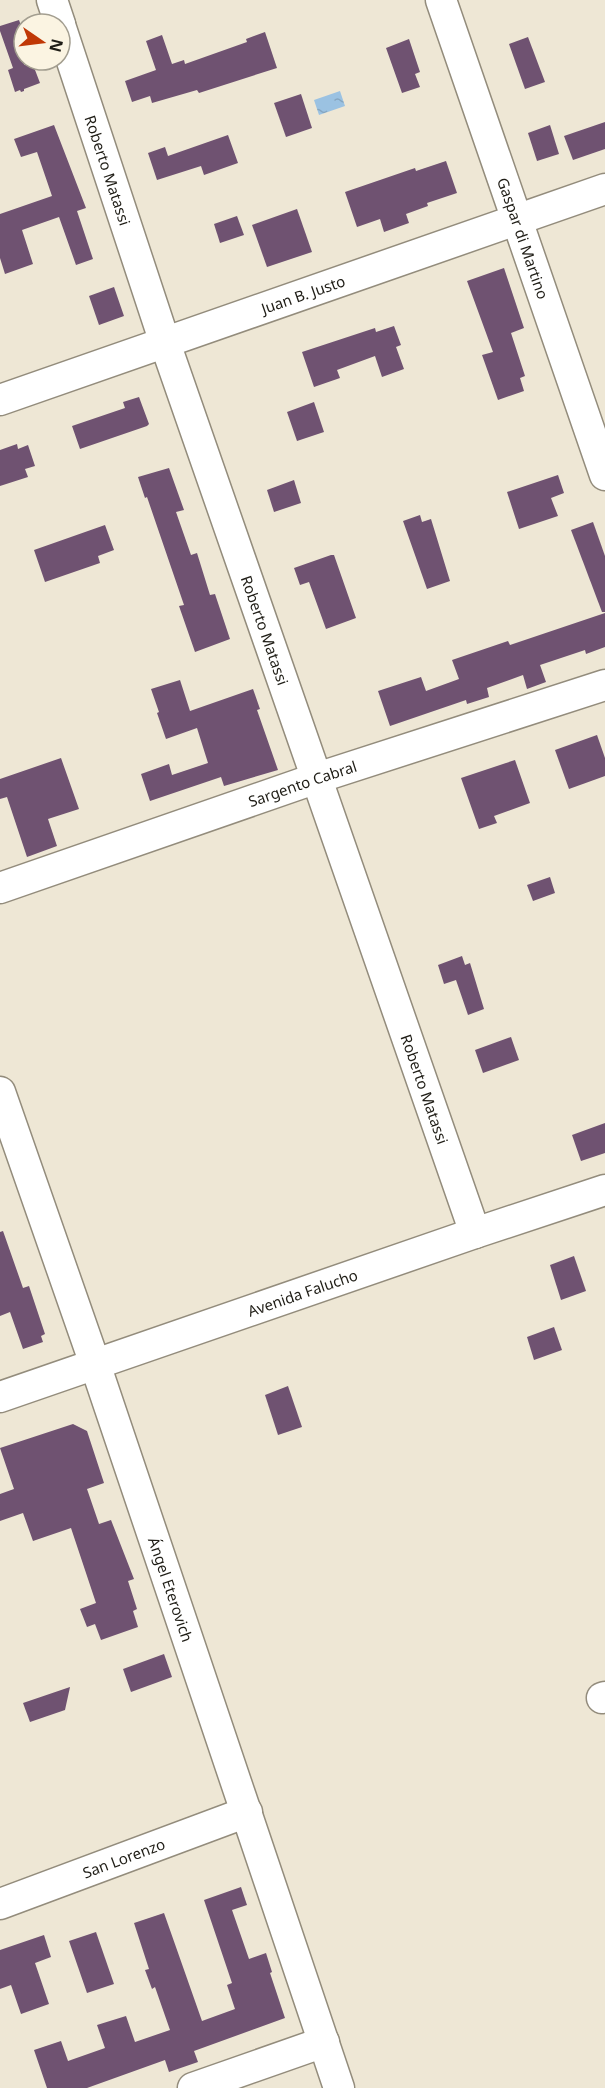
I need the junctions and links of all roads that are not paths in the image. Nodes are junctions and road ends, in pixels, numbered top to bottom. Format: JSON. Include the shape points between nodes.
{"nodes":[{"id":1,"x":441,"y":0,"type":"edge"},
{"id":2,"x":72,"y":61,"type":"edge"},
{"id":3,"x":605,"y":189,"type":"edge"},
{"id":4,"x":516,"y":220,"type":"junction"},
{"id":5,"x":165,"y":343,"type":"junction"},
{"id":6,"x":0,"y":400,"type":"edge"},
{"id":7,"x":605,"y":475,"type":"edge"},
{"id":8,"x":605,"y":685,"type":"edge"},
{"id":9,"x":317,"y":778,"type":"junction"},
{"id":10,"x":0,"y":888,"type":"edge"},
{"id":11,"x":0,"y":1092,"type":"edge"},
{"id":12,"x":605,"y":1190,"type":"edge"},
{"id":13,"x":475,"y":1233,"type":"junction"},
{"id":14,"x":95,"y":1364,"type":"junction"},
{"id":15,"x":0,"y":1397,"type":"edge"},
{"id":16,"x":247,"y":1812,"type":"junction"},
{"id":17,"x":0,"y":1904,"type":"edge"},
{"id":18,"x":324,"y":2042,"type":"junction"},
{"id":19,"x":193,"y":2088,"type":"edge"},
{"id":20,"x":339,"y":2088,"type":"edge"}],
"edges":[{"from":1,"to":4,"type":"street","name":"Gaspar di Martino"},
{"from":2,"to":5,"type":"street","name":"Roberto Matassi"},
{"from":3,"to":4,"type":"street","name":"Juan B. Justo"},
{"from":4,"to":5,"type":"street","name":"Juan B. Justo"},
{"from":4,"to":7,"type":"street","name":"Gaspar di Martino"},
{"from":5,"to":6,"type":"street","name":"Juan B. Justo"},
{"from":5,"to":9,"type":"street","name":"Roberto Matassi"},
{"from":8,"to":9,"type":"street","name":"Sargento Cabral"},
{"from":9,"to":10,"type":"street","name":"Sargento Cabral"},
{"from":9,"to":13,"type":"street","name":"Roberto Matassi"},
{"from":11,"to":14,"type":"street","name":"Ángel Eterovich"},
{"from":12,"to":13,"type":"street","name":"Avenida Falucho"},
{"from":13,"to":14,"type":"street","name":"Avenida Falucho"},
{"from":14,"to":15,"type":"street","name":"Avenida Falucho"},
{"from":14,"to":16,"type":"street","name":"Ángel Eterovich"},
{"from":16,"to":17,"type":"street","name":"San Lorenzo"},
{"from":16,"to":18,"type":"street","name":"Ángel Eterovich"},
{"from":18,"to":19,"type":"street"},
{"from":18,"to":20,"type":"street","name":"Ángel Eterovich"}]}
